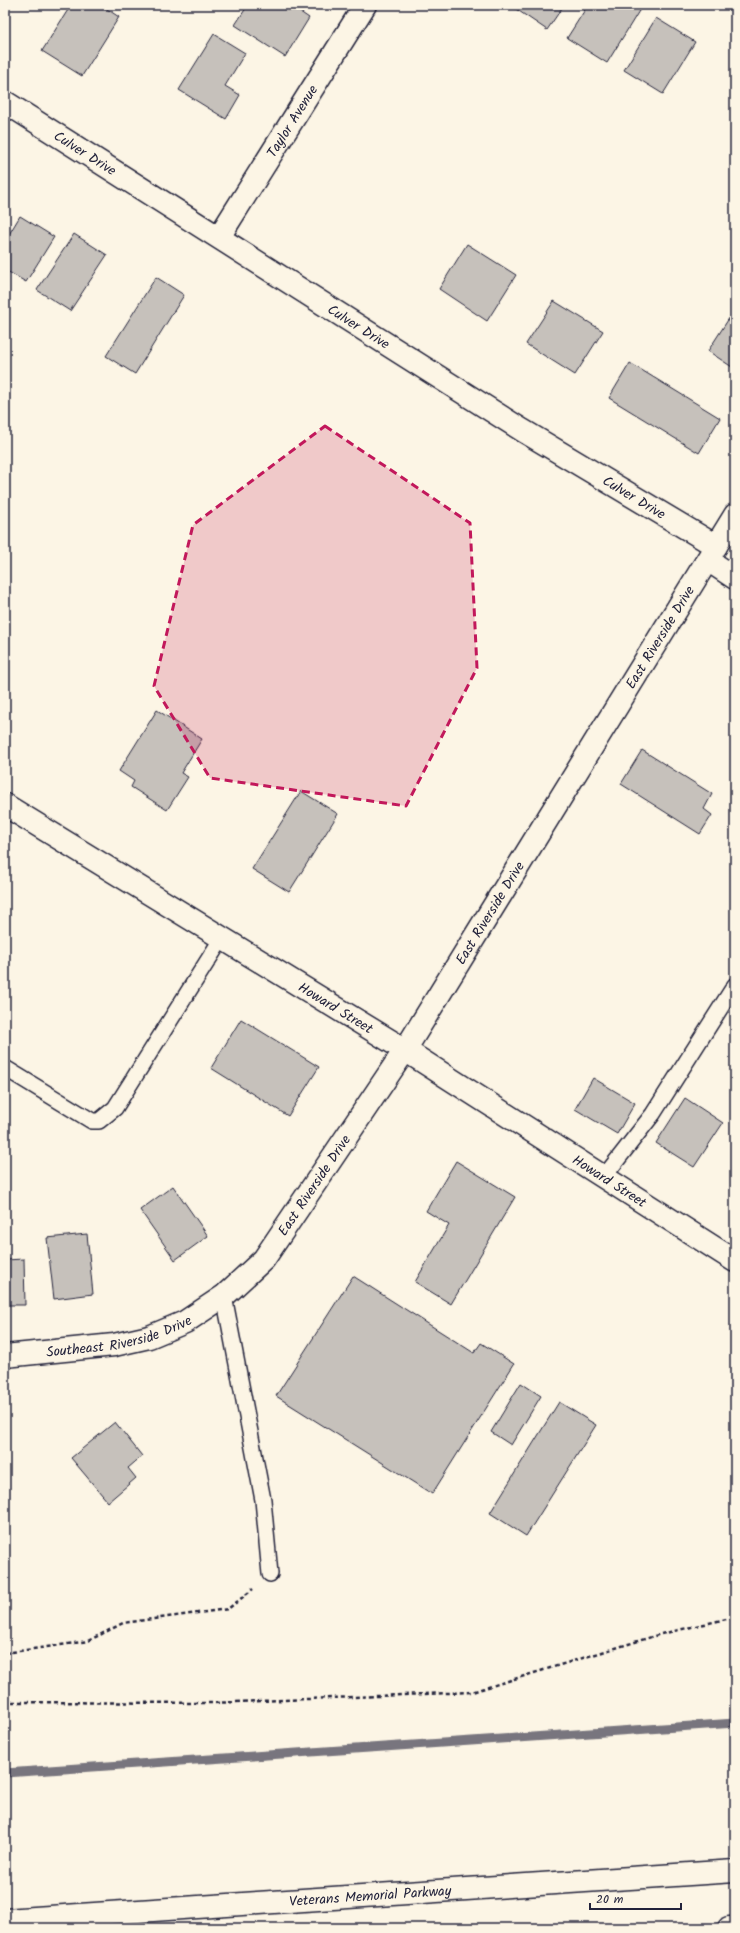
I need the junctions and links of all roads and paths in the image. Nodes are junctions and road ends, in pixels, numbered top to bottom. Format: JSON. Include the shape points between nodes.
{"nodes":[{"id":1,"x":365,"y":5,"type":"edge"},
{"id":2,"x":5,"y":102,"type":"edge"},
{"id":3,"x":219,"y":238,"type":"junction"},
{"id":4,"x":735,"y":515,"type":"edge"},
{"id":5,"x":712,"y":553,"type":"junction"},
{"id":6,"x":735,"y":578,"type":"edge"},
{"id":7,"x":5,"y":805,"type":"edge"},
{"id":8,"x":222,"y":938,"type":"junction"},
{"id":9,"x":735,"y":984,"type":"edge"},
{"id":10,"x":405,"y":1050,"type":"junction"},
{"id":11,"x":5,"y":1068,"type":"edge"},
{"id":12,"x":603,"y":1178,"type":"junction"},
{"id":13,"x":735,"y":1261,"type":"edge"},
{"id":14,"x":224,"y":1296,"type":"junction"},
{"id":15,"x":5,"y":1356,"type":"edge"},
{"id":16,"x":270,"y":1574,"type":"joint"},
{"id":17,"x":735,"y":1617,"type":"edge"},
{"id":18,"x":5,"y":1653,"type":"edge"},
{"id":19,"x":5,"y":1702,"type":"edge"},
{"id":20,"x":735,"y":1871,"type":"edge"},
{"id":21,"x":5,"y":1920,"type":"edge"},
{"id":22,"x":729,"y":1928,"type":"edge"},
{"id":23,"x":735,"y":1928,"type":"edge"}],
"edges":[{"from":1,"to":3,"type":"main road","name":"Taylor Avenue"},
{"from":2,"to":3,"type":"main road","name":"Culver Drive"},
{"from":3,"to":5,"type":"main road","name":"Culver Drive"},
{"from":4,"to":5,"type":"main road","name":"East Riverside Drive"},
{"from":5,"to":6,"type":"main road","name":"Culver Drive"},
{"from":5,"to":10,"type":"main road","name":"East Riverside Drive"},
{"from":7,"to":8,"type":"main road","name":"Howard Street"},
{"from":8,"to":10,"type":"main road","name":"Howard Street"},
{"from":8,"to":11,"type":"lane","via":[[116,1108],[103,1119],[92,1121]]},
{"from":9,"to":12,"type":"lane","via":[[653,1114]]},
{"from":10,"to":12,"type":"main road","name":"Howard Street"},
{"from":10,"to":14,"type":"main road","name":"East Riverside Drive","via":[[264,1259]]},
{"from":12,"to":13,"type":"main road","name":"Howard Street"},
{"from":14,"to":15,"type":"main road","name":"Southeast Riverside Drive","via":[[185,1322],[149,1337],[114,1345]]},
{"from":14,"to":16,"type":"lane","via":[[263,1500]]},
{"from":16,"to":18,"type":"path","via":[[228,1609],[124,1623],[88,1641]]},
{"from":17,"to":19,"type":"path","via":[[661,1634],[472,1692],[213,1703]]},
{"from":20,"to":21,"type":"main road","name":"Veterans Memorial Parkway"},
{"from":22,"to":23,"type":"main road"}]}
